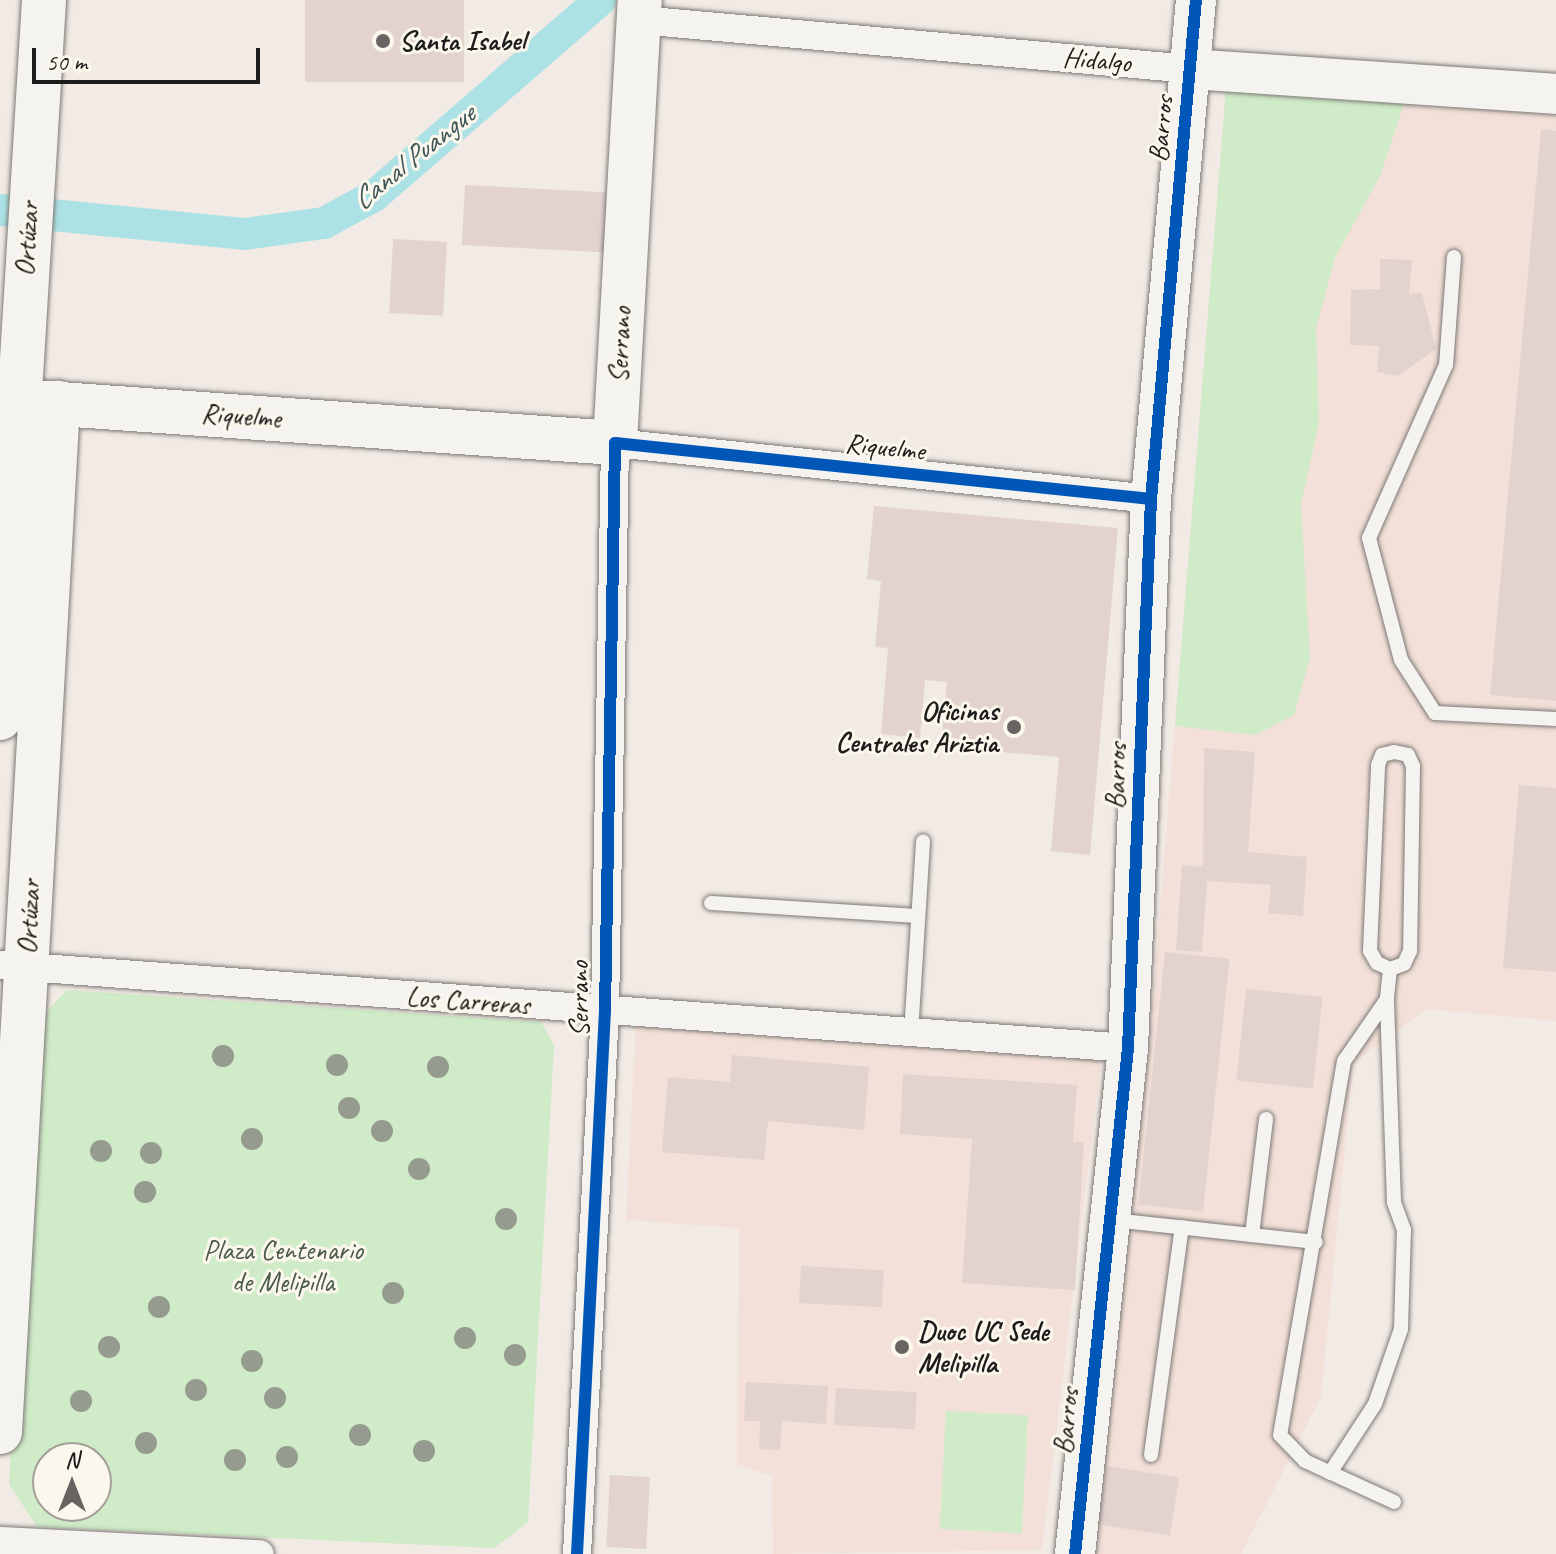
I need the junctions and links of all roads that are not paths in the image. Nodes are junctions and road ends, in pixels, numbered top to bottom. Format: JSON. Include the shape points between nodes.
{"nodes":[{"id":1,"x":44,"y":0,"type":"edge"},
{"id":2,"x":1196,"y":0,"type":"edge"},
{"id":3,"x":640,"y":10,"type":"edge"},
{"id":4,"x":1190,"y":69,"type":"junction"},
{"id":5,"x":1556,"y":94,"type":"edge"},
{"id":6,"x":1454,"y":257,"type":"dead end"},
{"id":7,"x":25,"y":401,"type":"edge"},
{"id":8,"x":615,"y":443,"type":"junction"},
{"id":9,"x":1151,"y":499,"type":"junction"},
{"id":10,"x":0,"y":718,"type":"edge"},
{"id":11,"x":1556,"y":719,"type":"edge"},
{"id":12,"x":923,"y":841,"type":"dead end"},
{"id":13,"x":711,"y":903,"type":"dead end"},
{"id":14,"x":918,"y":916,"type":"junction"},
{"id":15,"x":13,"y":967,"type":"edge"},
{"id":16,"x":1390,"y":969,"type":"junction"},
{"id":17,"x":1387,"y":999,"type":"junction"},
{"id":18,"x":605,"y":1011,"type":"junction"},
{"id":19,"x":911,"y":1033,"type":"junction"},
{"id":20,"x":1128,"y":1048,"type":"junction"},
{"id":21,"x":1266,"y":1119,"type":"dead end"},
{"id":22,"x":1112,"y":1220,"type":"junction"},
{"id":23,"x":1182,"y":1227,"type":"junction"},
{"id":24,"x":1252,"y":1235,"type":"junction"},
{"id":25,"x":1316,"y":1242,"type":"junction"},
{"id":26,"x":0,"y":1432,"type":"edge"},
{"id":27,"x":1151,"y":1455,"type":"dead end"},
{"id":28,"x":1330,"y":1473,"type":"junction"},
{"id":29,"x":1394,"y":1502,"type":"dead end"},
{"id":30,"x":0,"y":1541,"type":"edge"},
{"id":31,"x":260,"y":1554,"type":"edge"},
{"id":32,"x":577,"y":1554,"type":"edge"},
{"id":33,"x":1075,"y":1554,"type":"edge"}],
"edges":[{"from":1,"to":7,"type":"main road","name":"Ortúzar","via":[[29,210]]},
{"from":2,"to":4,"type":"street","name":"Barros"},
{"from":3,"to":4,"type":"street","name":"Hidalgo"},
{"from":3,"to":8,"type":"main road","name":"Serrano"},
{"from":4,"to":5,"type":"street","name":"Hidalgo"},
{"from":4,"to":9,"type":"street","name":"Barros"},
{"from":6,"to":11,"type":"lane","via":[[1446,365],[1369,538],[1401,660],[1435,713]]},
{"from":7,"to":8,"type":"main road","name":"Riquelme"},
{"from":7,"to":10,"type":"main road","name":"Ortúzar"},
{"from":7,"to":15,"type":"main road","name":"Ortúzar"},
{"from":8,"to":9,"type":"street","name":"Riquelme"},
{"from":8,"to":18,"type":"street","name":"Serrano"},
{"from":9,"to":20,"type":"street","name":"Barros"},
{"from":12,"to":14,"type":"lane"},
{"from":13,"to":14,"type":"lane"},
{"from":14,"to":19,"type":"lane"},
{"from":15,"to":18,"type":"street","name":"Los Carreras"},
{"from":15,"to":26,"type":"main road","name":"Ortúzar"},
{"from":16,"to":16,"type":"lane","via":[[1404,964],[1410,951],[1411,905],[1413,766],[1408,755],[1394,752],[1382,755],[1378,765],[1370,951],[1377,963]]},
{"from":16,"to":17,"type":"lane"},
{"from":17,"to":25,"type":"lane","via":[[1344,1061]]},
{"from":17,"to":28,"type":"lane","via":[[1394,1202],[1404,1230],[1401,1329],[1375,1404]]},
{"from":18,"to":19,"type":"street","name":"Los Carreras"},
{"from":18,"to":32,"type":"street","name":"Serrano"},
{"from":19,"to":20,"type":"street","name":"Los Carreras"},
{"from":20,"to":22,"type":"street","name":"Barros"},
{"from":21,"to":24,"type":"lane"},
{"from":22,"to":23,"type":"lane"},
{"from":22,"to":33,"type":"street","name":"Barros"},
{"from":23,"to":24,"type":"lane"},
{"from":23,"to":27,"type":"lane"},
{"from":24,"to":25,"type":"lane"},
{"from":25,"to":28,"type":"lane","via":[[1280,1435],[1305,1461]]},
{"from":28,"to":29,"type":"lane"},
{"from":30,"to":31,"type":"street"}]}
